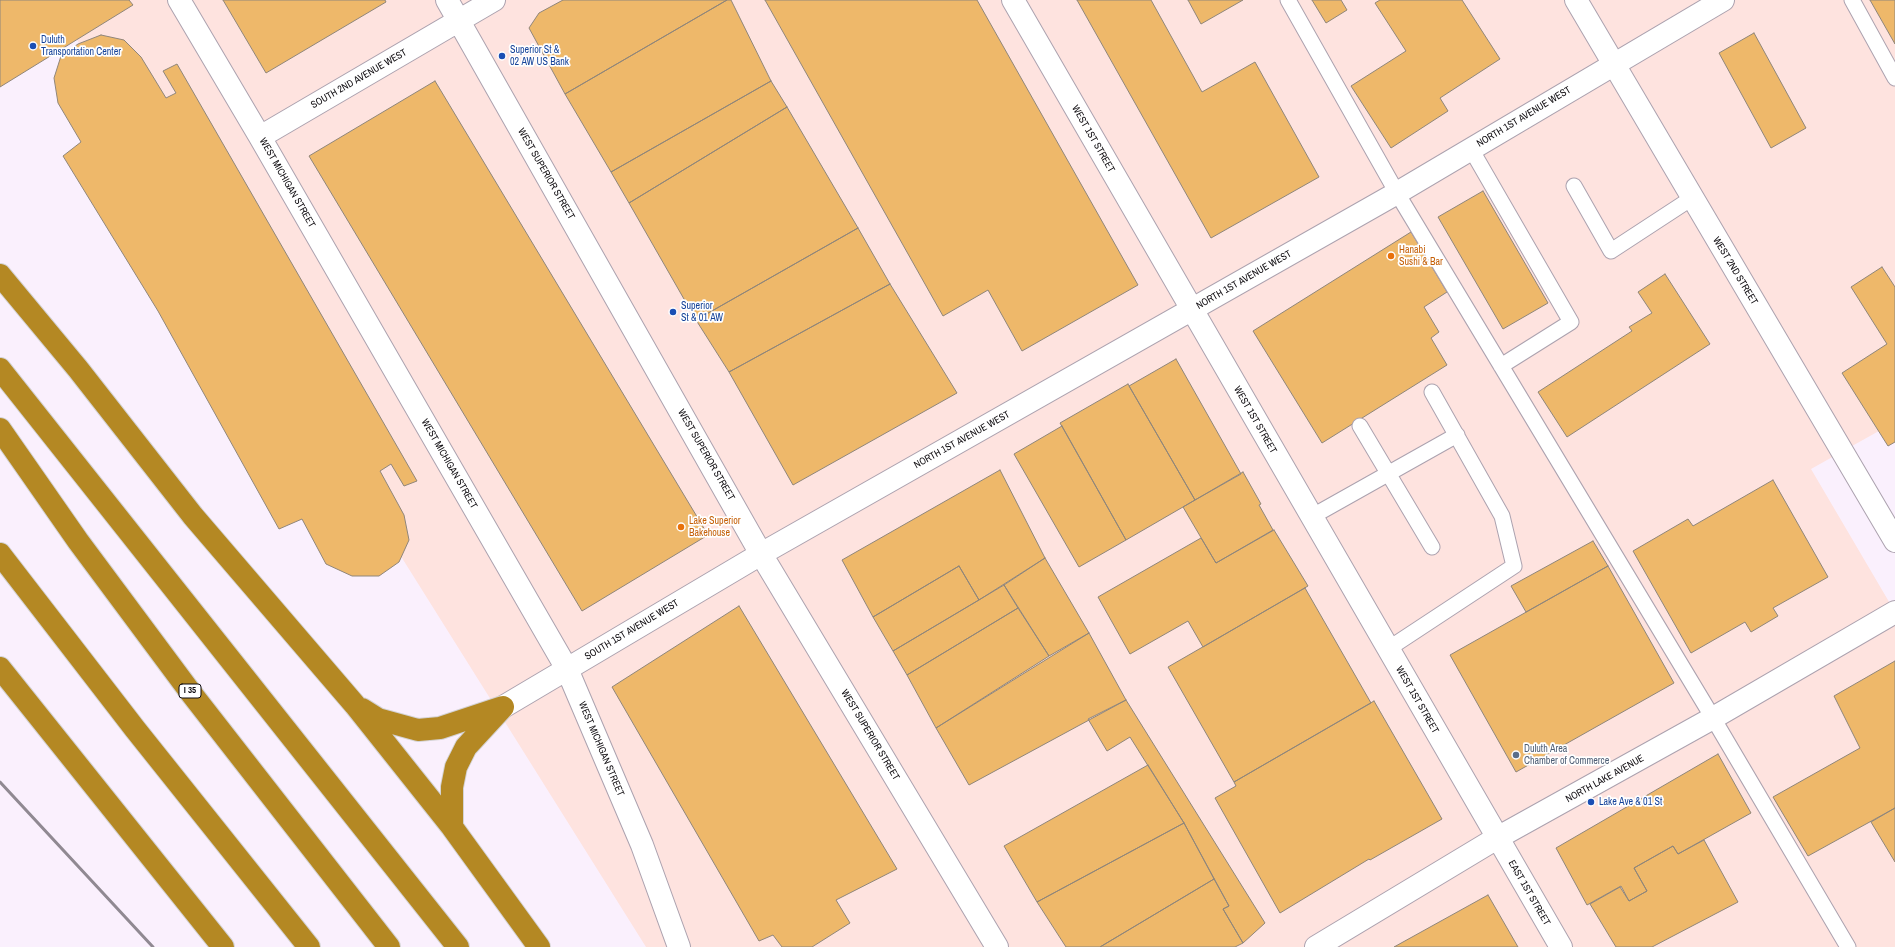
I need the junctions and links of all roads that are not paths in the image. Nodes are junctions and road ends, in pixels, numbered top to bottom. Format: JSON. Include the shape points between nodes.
{"nodes":[{"id":1,"x":179,"y":0,"type":"edge"},
{"id":2,"x":447,"y":0,"type":"edge"},
{"id":3,"x":494,"y":0,"type":"edge"},
{"id":4,"x":1013,"y":0,"type":"edge"},
{"id":5,"x":1288,"y":0,"type":"edge"},
{"id":6,"x":1576,"y":0,"type":"edge"},
{"id":7,"x":1723,"y":0,"type":"edge"},
{"id":8,"x":1852,"y":0,"type":"edge"},
{"id":9,"x":459,"y":20,"type":"junction"},
{"id":10,"x":1613,"y":64,"type":"junction"},
{"id":11,"x":1895,"y":78,"type":"edge"},
{"id":12,"x":260,"y":137,"type":"junction"},
{"id":13,"x":1470,"y":149,"type":"junction"},
{"id":14,"x":1574,"y":186,"type":"dead end"},
{"id":15,"x":1397,"y":192,"type":"junction"},
{"id":16,"x":1692,"y":198,"type":"junction"},
{"id":17,"x":0,"y":275,"type":"edge"},
{"id":18,"x":1192,"y":311,"type":"junction"},
{"id":19,"x":1501,"y":366,"type":"junction"},
{"id":20,"x":0,"y":369,"type":"edge"},
{"id":21,"x":1432,"y":392,"type":"dead end"},
{"id":22,"x":1360,"y":426,"type":"dead end"},
{"id":23,"x":0,"y":428,"type":"edge"},
{"id":24,"x":1457,"y":435,"type":"junction"},
{"id":25,"x":1388,"y":473,"type":"junction"},
{"id":26,"x":1311,"y":516,"type":"junction"},
{"id":27,"x":1895,"y":541,"type":"edge"},
{"id":28,"x":1432,"y":547,"type":"dead end"},
{"id":29,"x":0,"y":554,"type":"edge"},
{"id":30,"x":761,"y":554,"type":"junction"},
{"id":31,"x":1895,"y":612,"type":"edge"},
{"id":32,"x":1388,"y":649,"type":"junction"},
{"id":33,"x":0,"y":668,"type":"edge"},
{"id":34,"x":567,"y":669,"type":"junction"},
{"id":35,"x":355,"y":705,"type":"junction"},
{"id":36,"x":503,"y":707,"type":"junction"},
{"id":37,"x":1713,"y":718,"type":"junction"},
{"id":38,"x":452,"y":827,"type":"junction"},
{"id":39,"x":1497,"y":838,"type":"junction"},
{"id":40,"x":223,"y":947,"type":"edge"},
{"id":41,"x":309,"y":947,"type":"edge"},
{"id":42,"x":388,"y":947,"type":"edge"},
{"id":43,"x":458,"y":947,"type":"edge"},
{"id":44,"x":539,"y":947,"type":"edge"},
{"id":45,"x":679,"y":947,"type":"edge"},
{"id":46,"x":997,"y":947,"type":"edge"},
{"id":47,"x":1316,"y":947,"type":"edge"},
{"id":48,"x":1561,"y":947,"type":"edge"},
{"id":49,"x":1848,"y":947,"type":"edge"}],
"edges":[{"from":1,"to":12,"type":"street","name":"WEST MICHIGAN STREET"},
{"from":2,"to":9,"type":"street","name":"WEST SUPERIOR STREET"},
{"from":3,"to":9,"type":"street","name":"SOUTH 2ND AVENUE WEST"},
{"from":4,"to":18,"type":"street","name":"WEST 1ST STREET"},
{"from":5,"to":15,"type":"lane"},
{"from":6,"to":10,"type":"street","name":"WEST 2ND STREET"},
{"from":7,"to":10,"type":"street","name":"NORTH 1ST AVENUE WEST"},
{"from":8,"to":11,"type":"lane"},
{"from":9,"to":12,"type":"street","name":"SOUTH 2ND AVENUE WEST"},
{"from":9,"to":30,"type":"street","name":"WEST SUPERIOR STREET"},
{"from":10,"to":13,"type":"street","name":"NORTH 1ST AVENUE WEST"},
{"from":10,"to":16,"type":"street","name":"WEST 2ND STREET"},
{"from":12,"to":34,"type":"street","name":"WEST MICHIGAN STREET"},
{"from":13,"to":15,"type":"street","name":"NORTH 1ST AVENUE WEST"},
{"from":13,"to":19,"type":"lane","via":[[1571,322]]},
{"from":14,"to":16,"type":"lane","via":[[1611,251]]},
{"from":15,"to":18,"type":"street","name":"NORTH 1ST AVENUE WEST"},
{"from":15,"to":19,"type":"lane"},
{"from":16,"to":27,"type":"street","name":"WEST 2ND STREET"},
{"from":17,"to":35,"type":"highway","via":[[78,369],[193,516]]},
{"from":18,"to":26,"type":"street","name":"WEST 1ST STREET"},
{"from":18,"to":30,"type":"street","name":"NORTH 1ST AVENUE WEST"},
{"from":19,"to":37,"type":"lane"},
{"from":20,"to":43,"type":"highway"},
{"from":21,"to":24,"type":"lane"},
{"from":22,"to":25,"type":"lane"},
{"from":23,"to":42,"type":"highway","number":"I 35","via":[[78,541],[191,693]]},
{"from":24,"to":25,"type":"lane"},
{"from":24,"to":32,"type":"lane","via":[[1502,516],[1514,566]]},
{"from":25,"to":26,"type":"lane"},
{"from":25,"to":28,"type":"lane"},
{"from":26,"to":32,"type":"street","name":"WEST 1ST STREET"},
{"from":29,"to":41,"type":"highway","via":[[135,729]]},
{"from":30,"to":34,"type":"street","name":"SOUTH 1ST AVENUE WEST"},
{"from":30,"to":46,"type":"street","name":"WEST SUPERIOR STREET"},
{"from":31,"to":37,"type":"street","name":"NORTH LAKE AVENUE"},
{"from":32,"to":39,"type":"street","name":"WEST 1ST STREET"},
{"from":33,"to":40,"type":"highway"},
{"from":34,"to":36,"type":"street","name":"SOUTH 1ST AVENUE WEST"},
{"from":34,"to":45,"type":"street","name":"WEST MICHIGAN STREET","via":[[642,845]]},
{"from":35,"to":36,"type":"highway","via":[[378,718],[418,730],[440,728]]},
{"from":35,"to":38,"type":"highway"},
{"from":36,"to":38,"type":"highway","via":[[466,747],[456,767],[452,787]]},
{"from":37,"to":39,"type":"street","name":"NORTH LAKE AVENUE"},
{"from":37,"to":49,"type":"lane"},
{"from":38,"to":44,"type":"highway"},
{"from":39,"to":47,"type":"street","name":"NORTH LAKE AVENUE"},
{"from":39,"to":48,"type":"street","name":"EAST 1ST STREET"}]}
